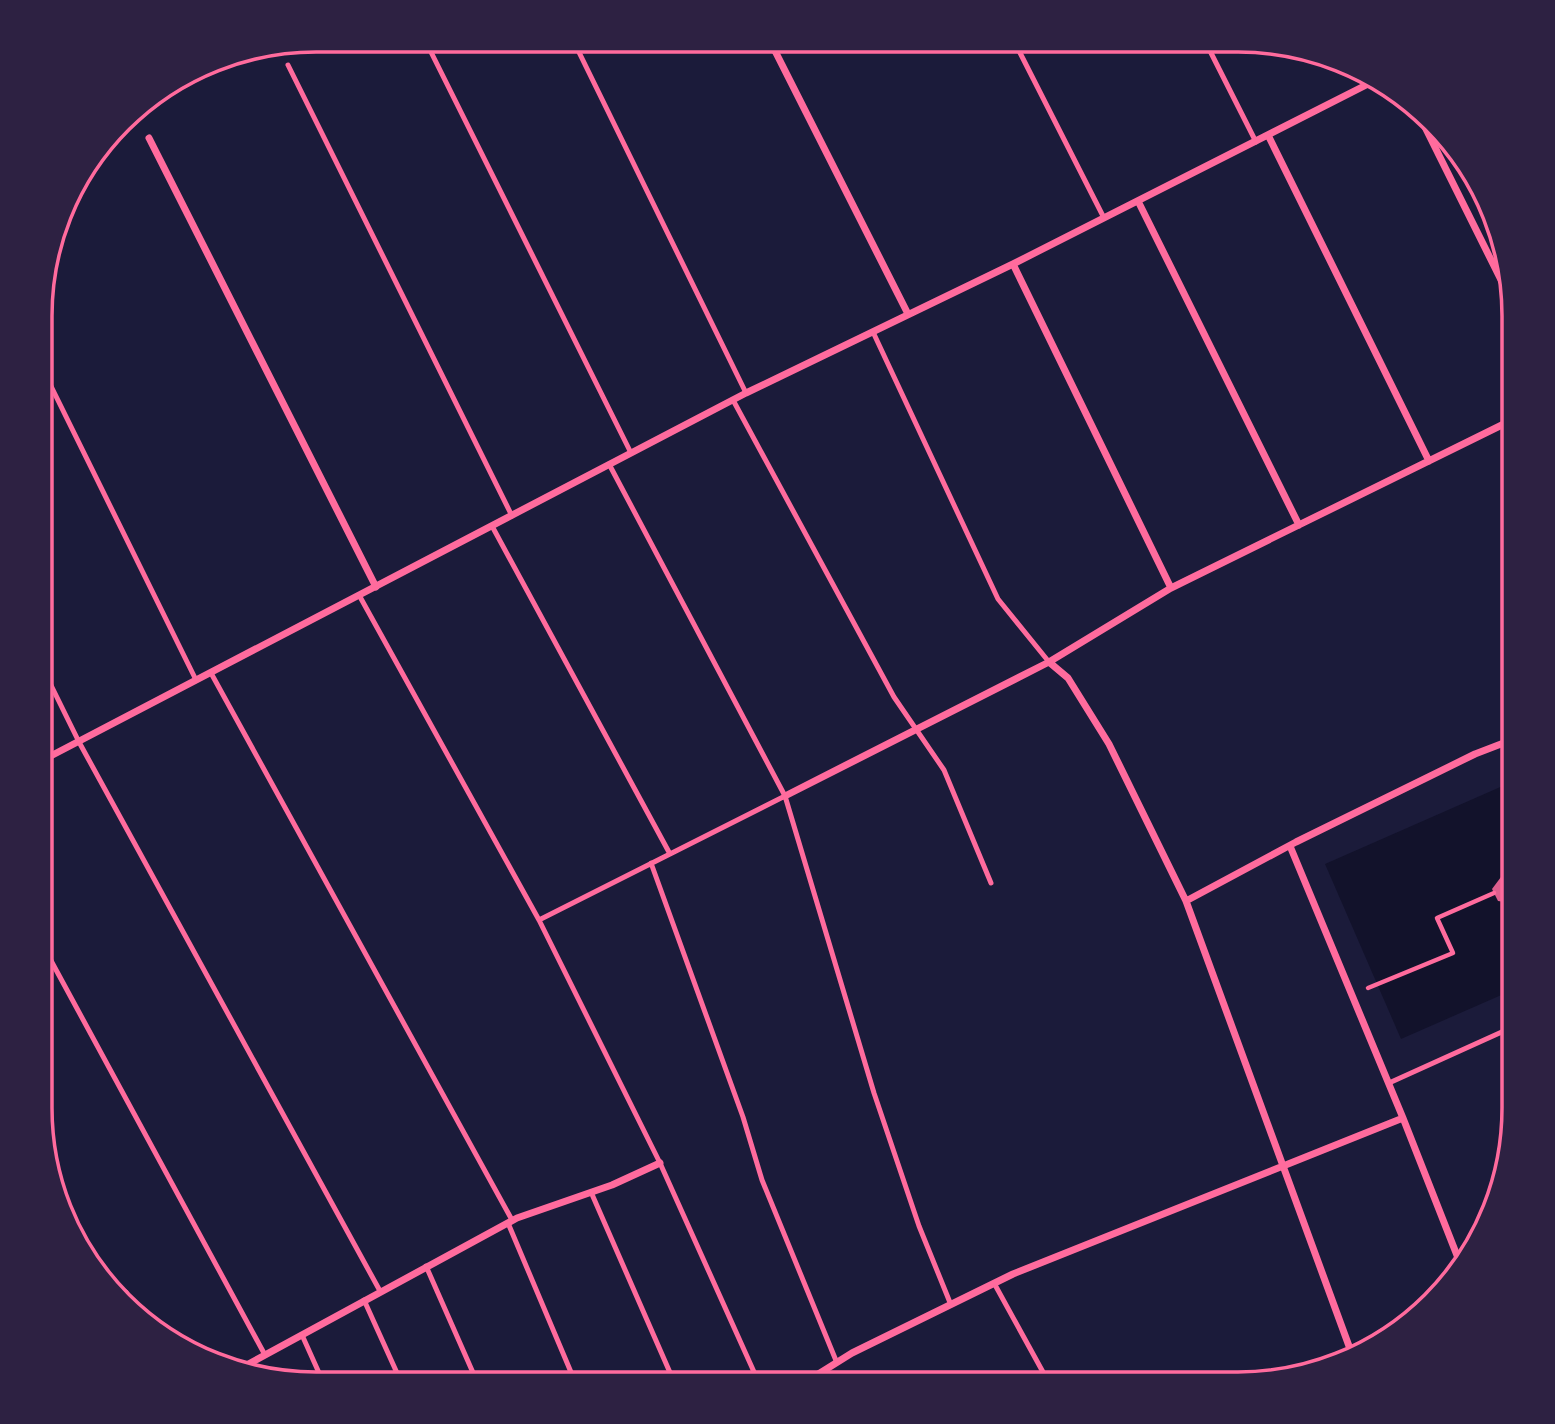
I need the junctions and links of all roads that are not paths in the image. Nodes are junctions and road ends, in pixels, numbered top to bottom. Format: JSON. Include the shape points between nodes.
{"nodes":[{"id":1,"x":431,"y":52,"type":"edge"},
{"id":2,"x":579,"y":52,"type":"edge"},
{"id":3,"x":776,"y":52,"type":"edge"},
{"id":4,"x":1020,"y":52,"type":"edge"},
{"id":5,"x":1211,"y":52,"type":"edge"},
{"id":6,"x":288,"y":65,"type":"dead end"},
{"id":7,"x":1366,"y":85,"type":"edge"},
{"id":8,"x":1428,"y":133,"type":"edge"},
{"id":9,"x":1268,"y":135,"type":"junction"},
{"id":10,"x":149,"y":138,"type":"dead end"},
{"id":11,"x":1256,"y":142,"type":"junction"},
{"id":12,"x":1138,"y":201,"type":"junction"},
{"id":13,"x":1104,"y":218,"type":"junction"},
{"id":14,"x":1013,"y":264,"type":"junction"},
{"id":15,"x":1499,"y":276,"type":"edge"},
{"id":16,"x":908,"y":314,"type":"junction"},
{"id":17,"x":873,"y":332,"type":"junction"},
{"id":18,"x":52,"y":388,"type":"edge"},
{"id":19,"x":746,"y":393,"type":"junction"},
{"id":20,"x":733,"y":400,"type":"junction"},
{"id":21,"x":1502,"y":425,"type":"edge"},
{"id":22,"x":631,"y":453,"type":"junction"},
{"id":23,"x":1429,"y":461,"type":"junction"},
{"id":24,"x":610,"y":464,"type":"junction"},
{"id":25,"x":512,"y":516,"type":"junction"},
{"id":26,"x":1299,"y":525,"type":"junction"},
{"id":27,"x":492,"y":526,"type":"junction"},
{"id":28,"x":376,"y":587,"type":"junction"},
{"id":29,"x":1171,"y":588,"type":"junction"},
{"id":30,"x":359,"y":596,"type":"junction"},
{"id":31,"x":1049,"y":662,"type":"junction"},
{"id":32,"x":211,"y":673,"type":"junction"},
{"id":33,"x":196,"y":680,"type":"junction"},
{"id":34,"x":52,"y":688,"type":"edge"},
{"id":35,"x":916,"y":731,"type":"junction"},
{"id":36,"x":79,"y":742,"type":"junction"},
{"id":37,"x":1502,"y":744,"type":"edge"},
{"id":38,"x":52,"y":756,"type":"edge"},
{"id":39,"x":785,"y":796,"type":"junction"},
{"id":40,"x":1290,"y":846,"type":"junction"},
{"id":41,"x":670,"y":853,"type":"junction"},
{"id":42,"x":652,"y":863,"type":"junction"},
{"id":43,"x":991,"y":883,"type":"dead end"},
{"id":44,"x":1186,"y":901,"type":"junction"},
{"id":45,"x":539,"y":920,"type":"junction"},
{"id":46,"x":52,"y":962,"type":"edge"},
{"id":47,"x":1502,"y":1032,"type":"edge"},
{"id":48,"x":1389,"y":1083,"type":"junction"},
{"id":49,"x":1403,"y":1118,"type":"junction"},
{"id":50,"x":660,"y":1163,"type":"junction"},
{"id":51,"x":1282,"y":1165,"type":"junction"},
{"id":52,"x":591,"y":1192,"type":"junction"},
{"id":53,"x":510,"y":1221,"type":"junction"},
{"id":54,"x":1457,"y":1255,"type":"edge"},
{"id":55,"x":426,"y":1266,"type":"junction"},
{"id":56,"x":994,"y":1283,"type":"junction"},
{"id":57,"x":380,"y":1291,"type":"junction"},
{"id":58,"x":364,"y":1300,"type":"junction"},
{"id":59,"x":951,"y":1305,"type":"junction"},
{"id":60,"x":302,"y":1335,"type":"junction"},
{"id":61,"x":1349,"y":1347,"type":"edge"},
{"id":62,"x":265,"y":1355,"type":"junction"},
{"id":63,"x":250,"y":1363,"type":"edge"},
{"id":64,"x":837,"y":1363,"type":"junction"},
{"id":65,"x":319,"y":1372,"type":"edge"},
{"id":66,"x":396,"y":1372,"type":"edge"},
{"id":67,"x":473,"y":1372,"type":"edge"},
{"id":68,"x":571,"y":1372,"type":"edge"},
{"id":69,"x":670,"y":1372,"type":"edge"},
{"id":70,"x":755,"y":1372,"type":"edge"},
{"id":71,"x":822,"y":1372,"type":"edge"},
{"id":72,"x":1043,"y":1372,"type":"edge"}],
"edges":[{"from":1,"to":22,"type":"lane"},
{"from":2,"to":19,"type":"lane"},
{"from":3,"to":16,"type":"street"},
{"from":4,"to":13,"type":"lane"},
{"from":5,"to":11,"type":"lane"},
{"from":6,"to":25,"type":"lane"},
{"from":7,"to":9,"type":"street"},
{"from":8,"to":15,"type":"street"},
{"from":9,"to":11,"type":"street"},
{"from":9,"to":23,"type":"street"},
{"from":10,"to":28,"type":"street"},
{"from":11,"to":12,"type":"street"},
{"from":12,"to":13,"type":"street"},
{"from":12,"to":26,"type":"street"},
{"from":13,"to":14,"type":"street"},
{"from":14,"to":16,"type":"street"},
{"from":14,"to":29,"type":"street"},
{"from":16,"to":17,"type":"street"},
{"from":17,"to":19,"type":"street"},
{"from":17,"to":31,"type":"lane","via":[[999,599]]},
{"from":18,"to":33,"type":"lane"},
{"from":19,"to":20,"type":"street"},
{"from":20,"to":22,"type":"street"},
{"from":20,"to":35,"type":"lane"},
{"from":21,"to":23,"type":"street"},
{"from":22,"to":24,"type":"street"},
{"from":23,"to":26,"type":"street"},
{"from":24,"to":25,"type":"street"},
{"from":24,"to":39,"type":"lane"},
{"from":25,"to":27,"type":"street"},
{"from":26,"to":29,"type":"street"},
{"from":27,"to":28,"type":"street"},
{"from":27,"to":41,"type":"lane"},
{"from":28,"to":30,"type":"street"},
{"from":29,"to":31,"type":"street"},
{"from":30,"to":32,"type":"street"},
{"from":30,"to":45,"type":"lane"},
{"from":31,"to":35,"type":"street"},
{"from":31,"to":44,"type":"street","via":[[1068,678],[1108,744]]},
{"from":32,"to":33,"type":"street"},
{"from":32,"to":53,"type":"lane"},
{"from":33,"to":36,"type":"street"},
{"from":34,"to":36,"type":"lane"},
{"from":35,"to":39,"type":"street"},
{"from":35,"to":43,"type":"lane","via":[[944,770]]},
{"from":36,"to":38,"type":"street"},
{"from":36,"to":57,"type":"lane"},
{"from":37,"to":40,"type":"street"},
{"from":39,"to":41,"type":"lane"},
{"from":39,"to":59,"type":"lane","via":[[874,1093]]},
{"from":40,"to":44,"type":"street"},
{"from":40,"to":48,"type":"street"},
{"from":41,"to":42,"type":"lane"},
{"from":42,"to":45,"type":"lane"},
{"from":42,"to":64,"type":"lane","via":[[762,1180]]},
{"from":44,"to":51,"type":"street"},
{"from":45,"to":50,"type":"lane"},
{"from":46,"to":62,"type":"lane"},
{"from":47,"to":48,"type":"lane"},
{"from":48,"to":49,"type":"street"},
{"from":49,"to":51,"type":"street"},
{"from":49,"to":54,"type":"street"},
{"from":50,"to":52,"type":"street"},
{"from":50,"to":70,"type":"lane"},
{"from":51,"to":56,"type":"street"},
{"from":51,"to":61,"type":"street"},
{"from":52,"to":53,"type":"street"},
{"from":52,"to":69,"type":"lane"},
{"from":53,"to":55,"type":"street"},
{"from":53,"to":68,"type":"lane"},
{"from":55,"to":57,"type":"street"},
{"from":55,"to":67,"type":"lane"},
{"from":56,"to":59,"type":"street"},
{"from":56,"to":72,"type":"lane"},
{"from":57,"to":58,"type":"street"},
{"from":58,"to":60,"type":"street"},
{"from":58,"to":66,"type":"lane"},
{"from":59,"to":64,"type":"street"},
{"from":60,"to":62,"type":"street"},
{"from":60,"to":65,"type":"lane"},
{"from":62,"to":63,"type":"street"},
{"from":64,"to":71,"type":"street"}]}
